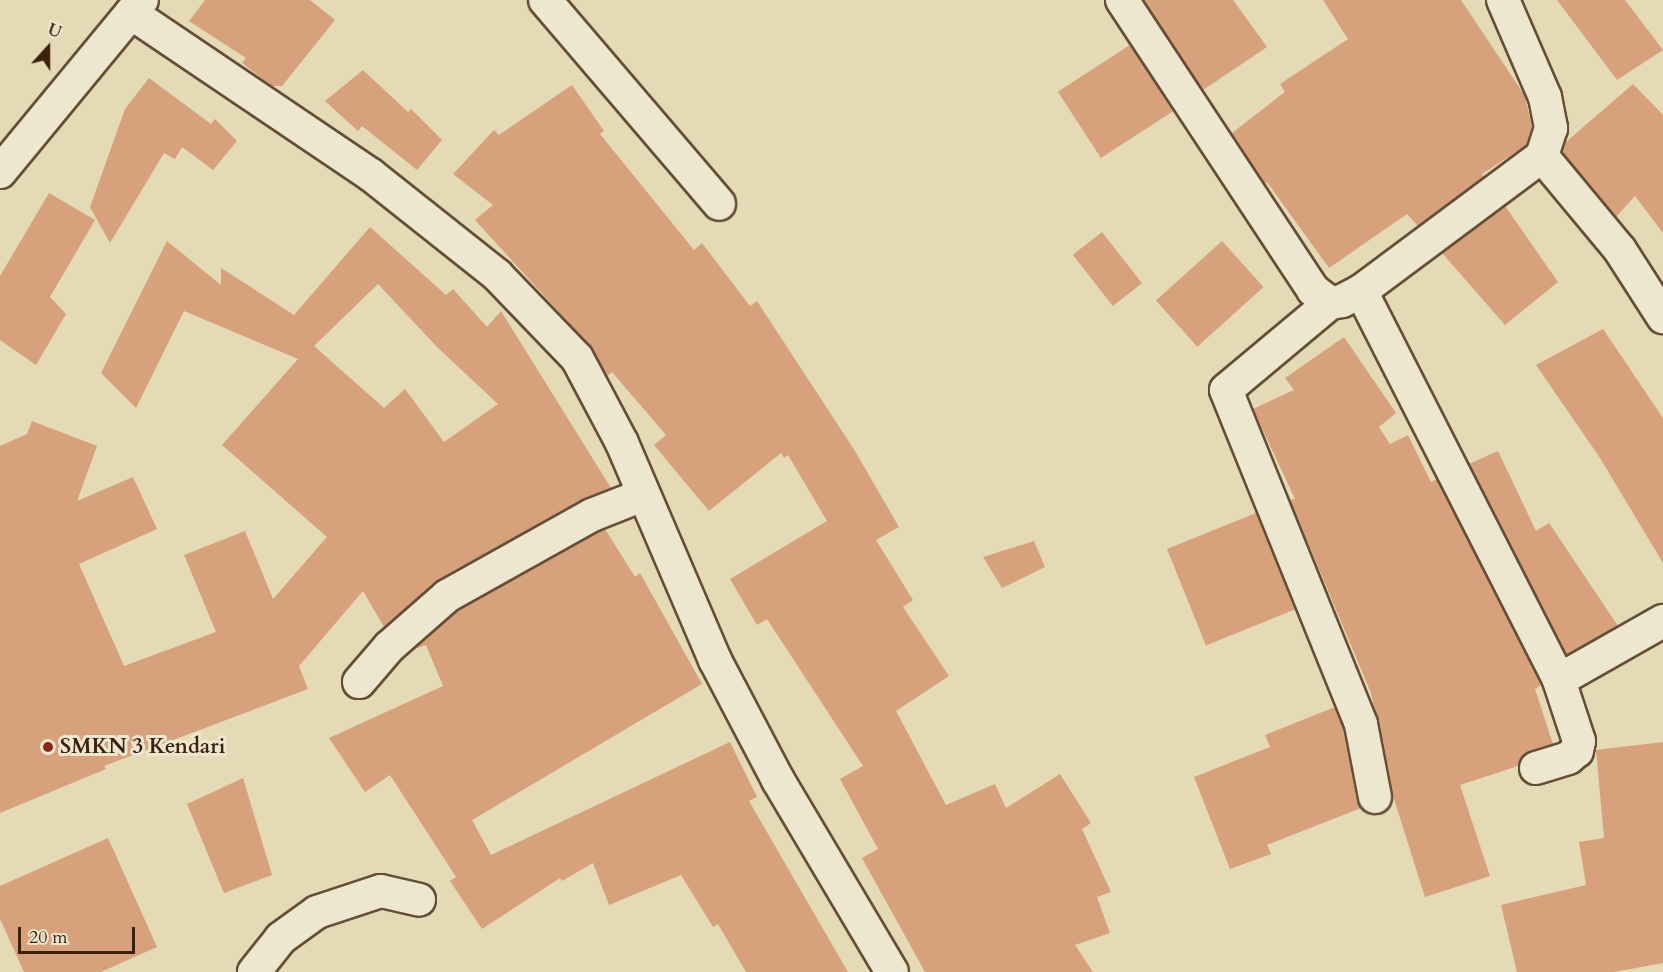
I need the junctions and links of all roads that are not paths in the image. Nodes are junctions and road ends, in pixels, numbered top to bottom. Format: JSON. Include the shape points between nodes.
{"nodes":[{"id":1,"x":545,"y":0,"type":"edge"},
{"id":2,"x":1122,"y":0,"type":"edge"},
{"id":3,"x":1503,"y":0,"type":"edge"},
{"id":4,"x":136,"y":7,"type":"edge"},
{"id":5,"x":1542,"y":156,"type":"junction"},
{"id":6,"x":0,"y":172,"type":"edge"},
{"id":7,"x":719,"y":204,"type":"dead end"},
{"id":8,"x":1361,"y":291,"type":"junction"},
{"id":9,"x":1330,"y":303,"type":"junction"},
{"id":10,"x":1663,"y":317,"type":"edge"},
{"id":11,"x":643,"y":495,"type":"junction"},
{"id":12,"x":1663,"y":621,"type":"edge"},
{"id":13,"x":1559,"y":680,"type":"junction"},
{"id":14,"x":359,"y":682,"type":"dead end"},
{"id":15,"x":1536,"y":768,"type":"dead end"},
{"id":16,"x":1375,"y":797,"type":"dead end"},
{"id":17,"x":419,"y":900,"type":"dead end"},
{"id":18,"x":254,"y":972,"type":"edge"},
{"id":19,"x":892,"y":972,"type":"edge"}],
"edges":[{"from":1,"to":7,"type":"street"},
{"from":2,"to":9,"type":"street","via":[[1313,290]]},
{"from":3,"to":5,"type":"street","via":[[1545,97],[1551,128]]},
{"from":4,"to":6,"type":"street"},
{"from":4,"to":11,"type":"street","via":[[371,176],[497,275],[577,358],[622,443]]},
{"from":5,"to":8,"type":"street"},
{"from":5,"to":10,"type":"street","via":[[1620,250]]},
{"from":8,"to":9,"type":"street"},
{"from":8,"to":13,"type":"street"},
{"from":9,"to":16,"type":"street","via":[[1226,390],[1361,724]]},
{"from":11,"to":14,"type":"street","via":[[592,515],[447,596],[389,647]]},
{"from":11,"to":19,"type":"street","via":[[715,660],[778,780]]},
{"from":12,"to":13,"type":"street"},
{"from":13,"to":15,"type":"street","via":[[1579,741],[1577,752]]},
{"from":17,"to":18,"type":"street","via":[[381,891],[317,912],[281,938]]}]}
